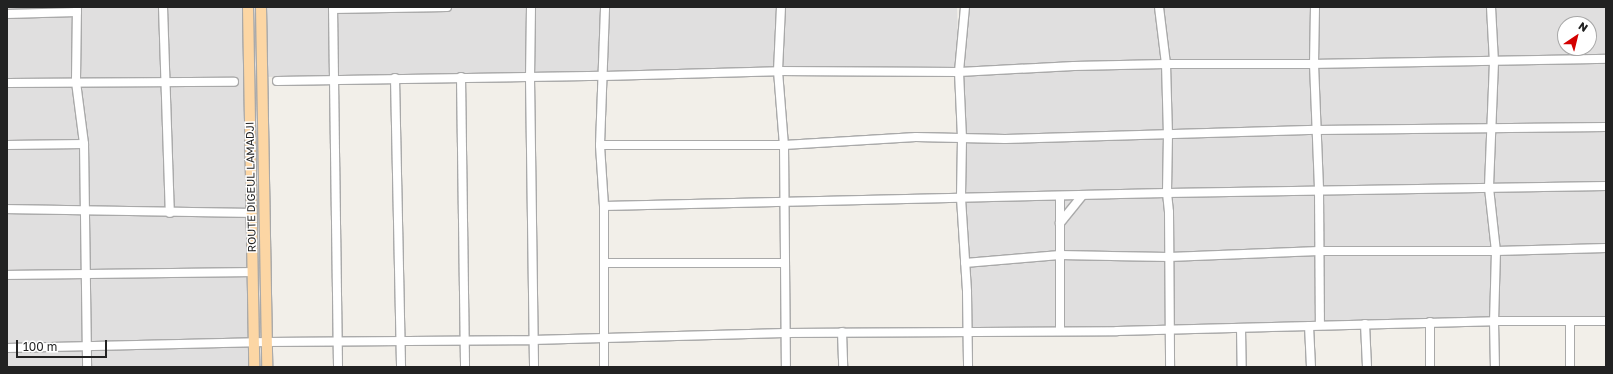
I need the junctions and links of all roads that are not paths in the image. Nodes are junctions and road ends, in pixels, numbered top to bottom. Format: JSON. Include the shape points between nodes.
{"nodes":[{"id":1,"x":164,"y":7,"type":"edge"},
{"id":2,"x":248,"y":7,"type":"edge"},
{"id":3,"x":261,"y":7,"type":"edge"},
{"id":4,"x":430,"y":7,"type":"edge"},
{"id":5,"x":447,"y":7,"type":"edge"},
{"id":6,"x":532,"y":7,"type":"edge"},
{"id":7,"x":605,"y":7,"type":"edge"},
{"id":8,"x":781,"y":7,"type":"edge"},
{"id":9,"x":966,"y":7,"type":"edge"},
{"id":10,"x":1159,"y":7,"type":"edge"},
{"id":11,"x":1315,"y":7,"type":"edge"},
{"id":12,"x":1491,"y":7,"type":"edge"},
{"id":13,"x":333,"y":8,"type":"edge"},
{"id":14,"x":77,"y":10,"type":"edge"},
{"id":15,"x":7,"y":14,"type":"edge"},
{"id":16,"x":1606,"y":59,"type":"edge"},
{"id":17,"x":1494,"y":62,"type":"junction"},
{"id":18,"x":1166,"y":64,"type":"junction"},
{"id":19,"x":1314,"y":64,"type":"junction"},
{"id":20,"x":778,"y":71,"type":"junction"},
{"id":21,"x":959,"y":72,"type":"junction"},
{"id":22,"x":604,"y":76,"type":"junction"},
{"id":23,"x":461,"y":77,"type":"junction"},
{"id":24,"x":395,"y":78,"type":"junction"},
{"id":25,"x":530,"y":78,"type":"junction"},
{"id":26,"x":333,"y":80,"type":"junction"},
{"id":27,"x":277,"y":81,"type":"dead end"},
{"id":28,"x":76,"y":82,"type":"junction"},
{"id":29,"x":166,"y":82,"type":"junction"},
{"id":30,"x":234,"y":82,"type":"dead end"},
{"id":31,"x":7,"y":83,"type":"edge"},
{"id":32,"x":1606,"y":127,"type":"edge"},
{"id":33,"x":1492,"y":129,"type":"junction"},
{"id":34,"x":1317,"y":130,"type":"junction"},
{"id":35,"x":1168,"y":134,"type":"junction"},
{"id":36,"x":962,"y":139,"type":"junction"},
{"id":37,"x":84,"y":144,"type":"junction"},
{"id":38,"x":7,"y":145,"type":"edge"},
{"id":39,"x":600,"y":145,"type":"junction"},
{"id":40,"x":784,"y":145,"type":"junction"},
{"id":41,"x":1606,"y":186,"type":"edge"},
{"id":42,"x":1489,"y":188,"type":"junction"},
{"id":43,"x":1319,"y":191,"type":"junction"},
{"id":44,"x":1167,"y":193,"type":"junction"},
{"id":45,"x":1060,"y":196,"type":"junction"},
{"id":46,"x":1082,"y":196,"type":"junction"},
{"id":47,"x":961,"y":198,"type":"junction"},
{"id":48,"x":783,"y":201,"type":"junction"},
{"id":49,"x":604,"y":206,"type":"junction"},
{"id":50,"x":7,"y":209,"type":"edge"},
{"id":51,"x":85,"y":209,"type":"junction"},
{"id":52,"x":170,"y":213,"type":"junction"},
{"id":53,"x":251,"y":213,"type":"junction"},
{"id":54,"x":1060,"y":223,"type":"junction"},
{"id":55,"x":1606,"y":248,"type":"edge"},
{"id":56,"x":1319,"y":251,"type":"junction"},
{"id":57,"x":1496,"y":251,"type":"junction"},
{"id":58,"x":1060,"y":255,"type":"junction"},
{"id":59,"x":1169,"y":256,"type":"junction"},
{"id":60,"x":604,"y":263,"type":"junction"},
{"id":61,"x":785,"y":263,"type":"junction"},
{"id":62,"x":965,"y":263,"type":"junction"},
{"id":63,"x":252,"y":272,"type":"junction"},
{"id":64,"x":86,"y":274,"type":"junction"},
{"id":65,"x":7,"y":275,"type":"edge"},
{"id":66,"x":1494,"y":321,"type":"junction"},
{"id":67,"x":1606,"y":321,"type":"edge"},
{"id":68,"x":1430,"y":322,"type":"junction"},
{"id":69,"x":1570,"y":322,"type":"junction"},
{"id":70,"x":1365,"y":324,"type":"junction"},
{"id":71,"x":1320,"y":325,"type":"junction"},
{"id":72,"x":1310,"y":326,"type":"junction"},
{"id":73,"x":1241,"y":328,"type":"junction"},
{"id":74,"x":968,"y":330,"type":"junction"},
{"id":75,"x":1170,"y":330,"type":"junction"},
{"id":76,"x":1060,"y":331,"type":"junction"},
{"id":77,"x":842,"y":332,"type":"junction"},
{"id":78,"x":785,"y":333,"type":"junction"},
{"id":79,"x":605,"y":338,"type":"junction"},
{"id":80,"x":401,"y":340,"type":"junction"},
{"id":81,"x":464,"y":340,"type":"junction"},
{"id":82,"x":532,"y":340,"type":"junction"},
{"id":83,"x":266,"y":342,"type":"junction"},
{"id":84,"x":337,"y":342,"type":"junction"},
{"id":85,"x":254,"y":343,"type":"junction"},
{"id":86,"x":86,"y":347,"type":"junction"},
{"id":87,"x":7,"y":348,"type":"edge"},
{"id":88,"x":87,"y":367,"type":"edge"},
{"id":89,"x":254,"y":367,"type":"edge"},
{"id":90,"x":266,"y":367,"type":"edge"},
{"id":91,"x":338,"y":367,"type":"edge"},
{"id":92,"x":401,"y":367,"type":"edge"},
{"id":93,"x":465,"y":367,"type":"edge"},
{"id":94,"x":534,"y":367,"type":"edge"},
{"id":95,"x":604,"y":367,"type":"edge"},
{"id":96,"x":786,"y":367,"type":"edge"},
{"id":97,"x":843,"y":367,"type":"edge"},
{"id":98,"x":968,"y":367,"type":"edge"},
{"id":99,"x":1170,"y":367,"type":"edge"},
{"id":100,"x":1242,"y":367,"type":"edge"},
{"id":101,"x":1311,"y":367,"type":"edge"},
{"id":102,"x":1367,"y":367,"type":"edge"},
{"id":103,"x":1430,"y":367,"type":"edge"},
{"id":104,"x":1495,"y":367,"type":"edge"},
{"id":105,"x":1570,"y":367,"type":"edge"}],
"edges":[{"from":1,"to":29,"type":"street"},
{"from":2,"to":53,"type":"main road","name":"ROUTE DIGEUL LAMADJI"},
{"from":3,"to":83,"type":"main road"},
{"from":4,"to":5,"type":"street"},
{"from":4,"to":13,"type":"street"},
{"from":6,"to":25,"type":"street"},
{"from":7,"to":22,"type":"street"},
{"from":8,"to":20,"type":"street"},
{"from":9,"to":21,"type":"street"},
{"from":10,"to":18,"type":"street"},
{"from":11,"to":19,"type":"street"},
{"from":12,"to":17,"type":"street"},
{"from":13,"to":26,"type":"street"},
{"from":14,"to":15,"type":"street"},
{"from":14,"to":28,"type":"street"},
{"from":16,"to":17,"type":"street"},
{"from":17,"to":19,"type":"street"},
{"from":17,"to":33,"type":"street"},
{"from":18,"to":19,"type":"street"},
{"from":18,"to":21,"type":"street"},
{"from":18,"to":35,"type":"street"},
{"from":19,"to":34,"type":"street"},
{"from":20,"to":21,"type":"street"},
{"from":20,"to":22,"type":"street"},
{"from":20,"to":40,"type":"street"},
{"from":21,"to":36,"type":"street"},
{"from":22,"to":25,"type":"street"},
{"from":22,"to":39,"type":"street"},
{"from":23,"to":24,"type":"street"},
{"from":23,"to":25,"type":"street"},
{"from":23,"to":81,"type":"street"},
{"from":24,"to":26,"type":"street"},
{"from":24,"to":80,"type":"street"},
{"from":25,"to":82,"type":"street"},
{"from":26,"to":27,"type":"street"},
{"from":26,"to":84,"type":"street"},
{"from":28,"to":29,"type":"street"},
{"from":28,"to":31,"type":"street"},
{"from":28,"to":37,"type":"street"},
{"from":29,"to":30,"type":"street"},
{"from":29,"to":52,"type":"street"},
{"from":32,"to":33,"type":"street"},
{"from":33,"to":34,"type":"street"},
{"from":33,"to":42,"type":"street"},
{"from":34,"to":35,"type":"street"},
{"from":34,"to":43,"type":"street"},
{"from":35,"to":36,"type":"street"},
{"from":35,"to":44,"type":"street"},
{"from":36,"to":40,"type":"street","via":[[916,137]]},
{"from":36,"to":47,"type":"street"},
{"from":37,"to":38,"type":"street"},
{"from":37,"to":51,"type":"street"},
{"from":39,"to":40,"type":"street"},
{"from":39,"to":49,"type":"street"},
{"from":40,"to":48,"type":"street"},
{"from":41,"to":42,"type":"street"},
{"from":42,"to":43,"type":"street"},
{"from":42,"to":57,"type":"street"},
{"from":43,"to":44,"type":"street"},
{"from":43,"to":56,"type":"street"},
{"from":44,"to":46,"type":"street"},
{"from":44,"to":59,"type":"street"},
{"from":45,"to":46,"type":"street"},
{"from":45,"to":47,"type":"street"},
{"from":45,"to":54,"type":"street"},
{"from":46,"to":54,"type":"street"},
{"from":47,"to":48,"type":"street"},
{"from":47,"to":62,"type":"street"},
{"from":48,"to":49,"type":"street"},
{"from":48,"to":61,"type":"street"},
{"from":49,"to":60,"type":"street"},
{"from":50,"to":51,"type":"street"},
{"from":51,"to":52,"type":"street"},
{"from":51,"to":64,"type":"street"},
{"from":52,"to":53,"type":"street"},
{"from":53,"to":63,"type":"main road","name":"ROUTE DIGEUL LAMADJI"},
{"from":54,"to":58,"type":"street"},
{"from":55,"to":57,"type":"street"},
{"from":56,"to":57,"type":"street"},
{"from":56,"to":59,"type":"street"},
{"from":56,"to":71,"type":"street"},
{"from":57,"to":66,"type":"street"},
{"from":58,"to":59,"type":"street"},
{"from":58,"to":62,"type":"street"},
{"from":58,"to":76,"type":"street"},
{"from":59,"to":75,"type":"street"},
{"from":60,"to":61,"type":"street"},
{"from":60,"to":79,"type":"street"},
{"from":61,"to":78,"type":"street"},
{"from":62,"to":74,"type":"street"},
{"from":63,"to":64,"type":"street"},
{"from":63,"to":85,"type":"main road","name":"ROUTE DIGEUL LAMADJI"},
{"from":64,"to":65,"type":"street"},
{"from":64,"to":86,"type":"street"},
{"from":66,"to":68,"type":"street"},
{"from":66,"to":69,"type":"street"},
{"from":66,"to":104,"type":"street"},
{"from":67,"to":69,"type":"street"},
{"from":68,"to":70,"type":"street"},
{"from":68,"to":103,"type":"street"},
{"from":69,"to":105,"type":"street"},
{"from":70,"to":71,"type":"street"},
{"from":70,"to":102,"type":"street"},
{"from":71,"to":72,"type":"street"},
{"from":72,"to":73,"type":"street"},
{"from":72,"to":101,"type":"street"},
{"from":73,"to":75,"type":"street"},
{"from":73,"to":100,"type":"street"},
{"from":74,"to":76,"type":"street"},
{"from":74,"to":77,"type":"street"},
{"from":74,"to":98,"type":"street"},
{"from":75,"to":76,"type":"street"},
{"from":75,"to":99,"type":"street"},
{"from":77,"to":78,"type":"street"},
{"from":77,"to":97,"type":"street"},
{"from":78,"to":79,"type":"street"},
{"from":78,"to":96,"type":"street"},
{"from":79,"to":82,"type":"street"},
{"from":79,"to":95,"type":"street"},
{"from":80,"to":81,"type":"street"},
{"from":80,"to":84,"type":"street"},
{"from":80,"to":92,"type":"street"},
{"from":81,"to":82,"type":"street"},
{"from":81,"to":93,"type":"street"},
{"from":82,"to":94,"type":"street"},
{"from":83,"to":84,"type":"street"},
{"from":83,"to":85,"type":"street"},
{"from":83,"to":90,"type":"main road"},
{"from":84,"to":91,"type":"street"},
{"from":85,"to":86,"type":"street"},
{"from":85,"to":89,"type":"main road","name":"ROUTE DIGEUL LAMADJI"},
{"from":86,"to":87,"type":"street"},
{"from":86,"to":88,"type":"street"}]}
